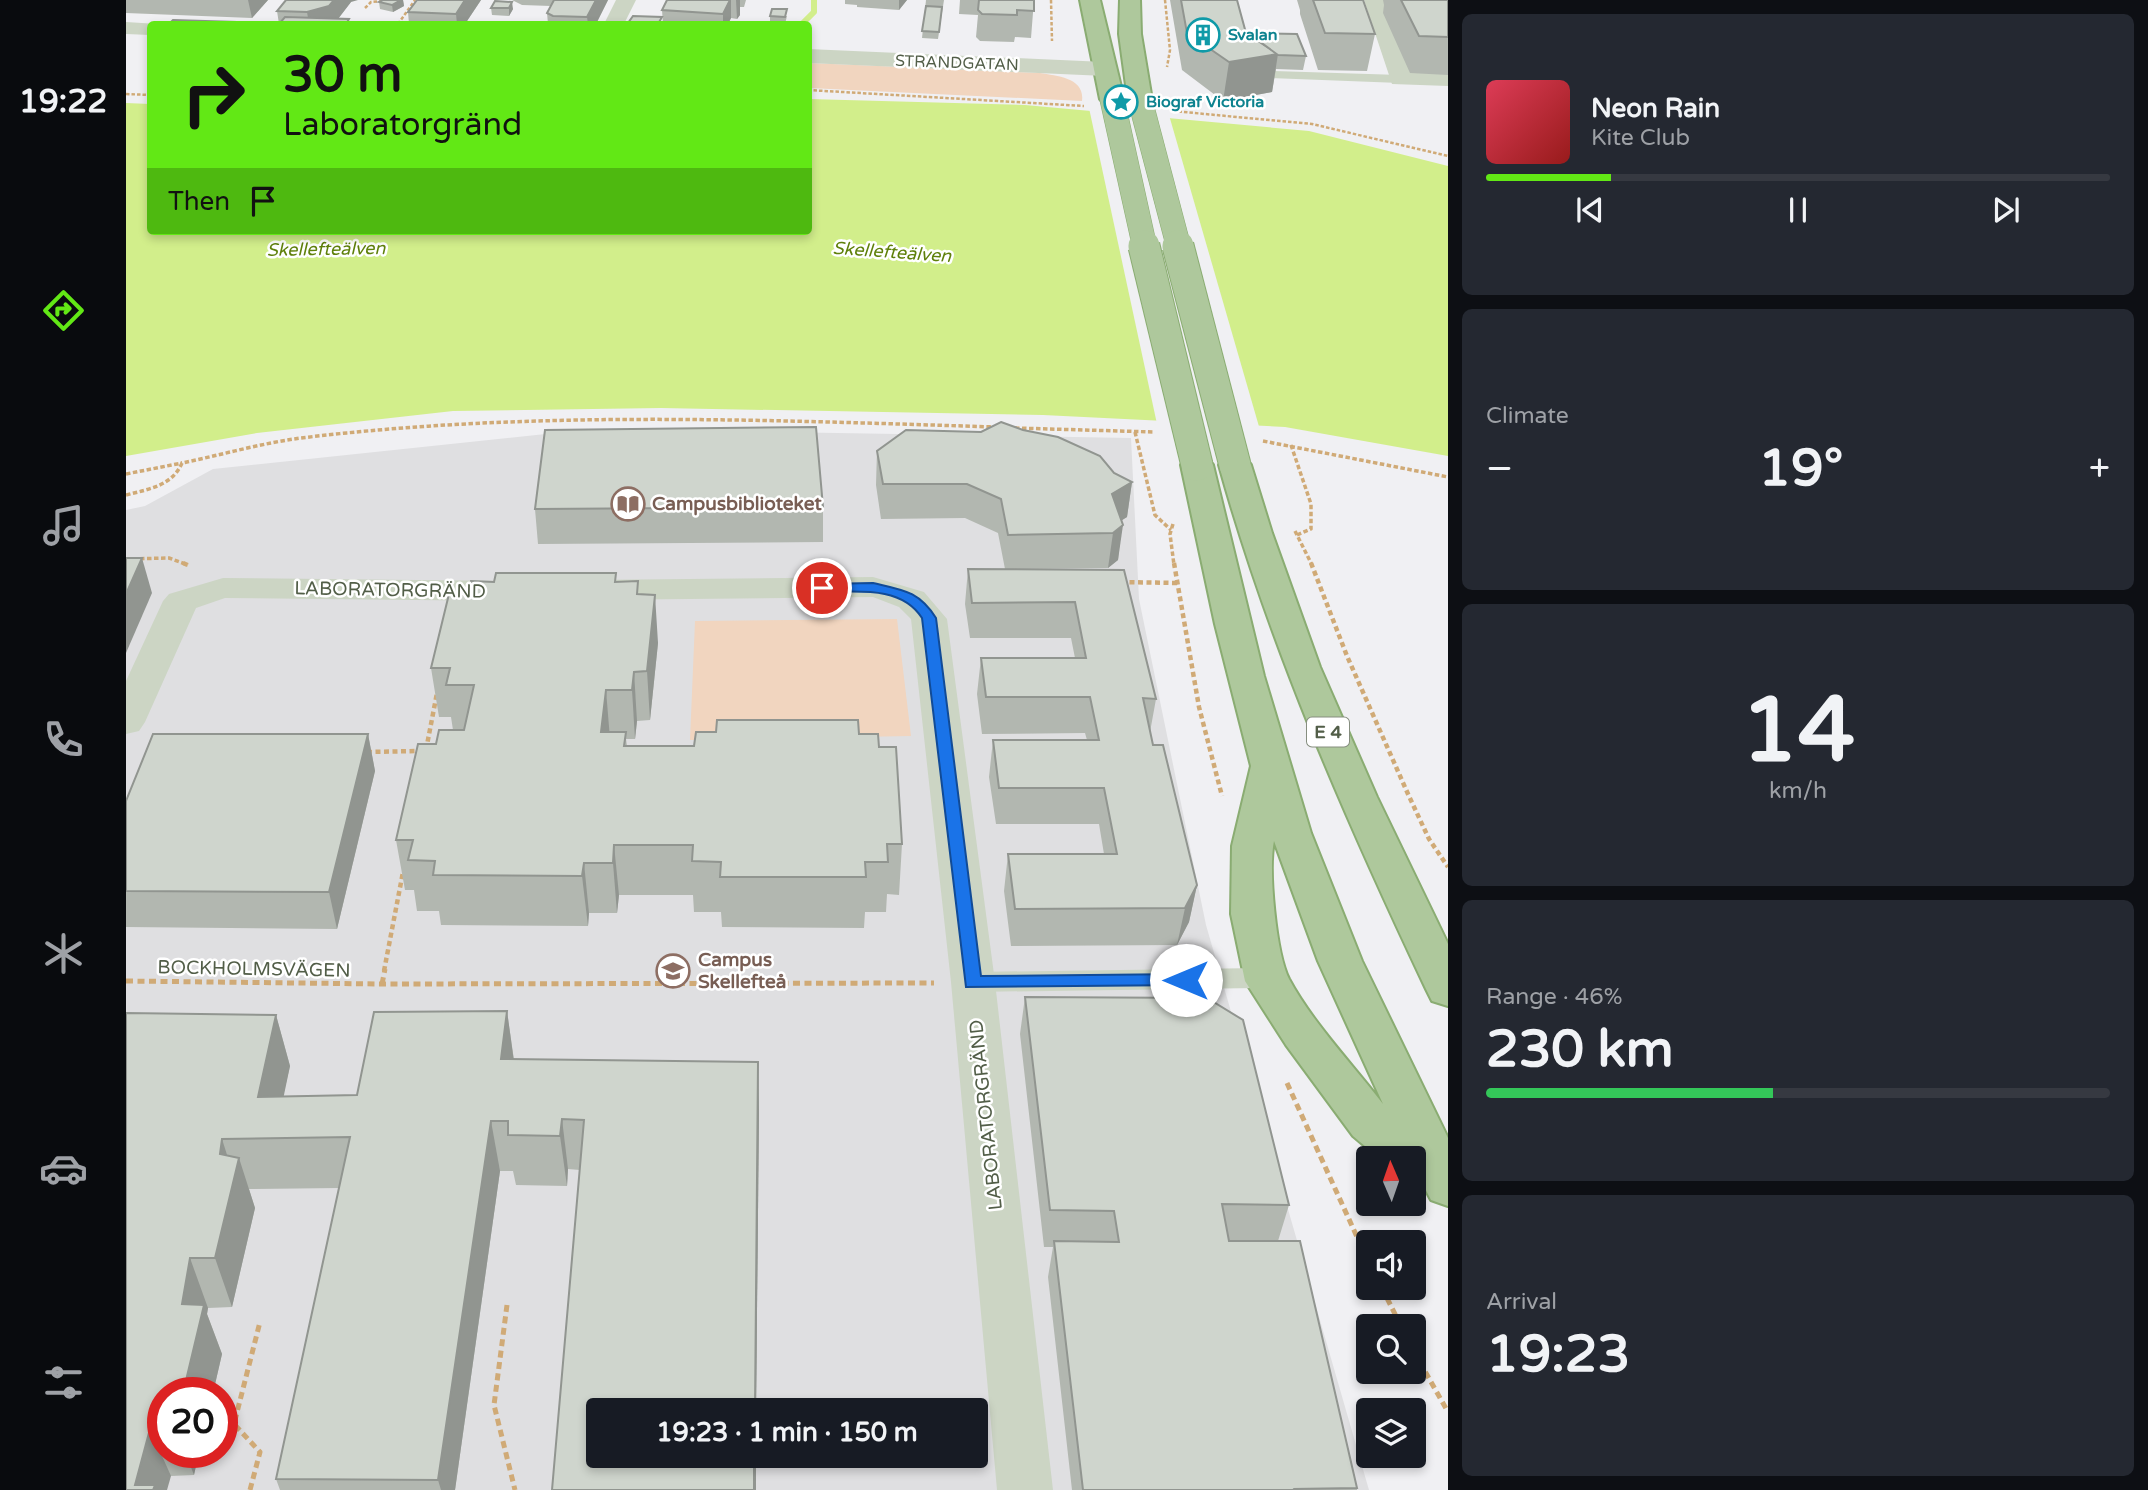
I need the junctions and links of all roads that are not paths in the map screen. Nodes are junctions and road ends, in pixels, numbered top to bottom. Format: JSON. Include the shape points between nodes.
{"nodes":[{"id":1,"x":626,"y":0,"type":"edge"},
{"id":2,"x":1090,"y":0,"type":"edge"},
{"id":3,"x":1130,"y":0,"type":"edge"},
{"id":4,"x":1374,"y":0,"type":"edge"},
{"id":5,"x":616,"y":21,"type":"edge"},
{"id":6,"x":126,"y":28,"type":"edge"},
{"id":7,"x":147,"y":29,"type":"edge"},
{"id":8,"x":812,"y":57,"type":"edge"},
{"id":9,"x":1105,"y":69,"type":"junction"},
{"id":10,"x":1274,"y":75,"type":"edge"},
{"id":11,"x":1403,"y":79,"type":"junction"},
{"id":12,"x":1448,"y":79,"type":"edge"},
{"id":13,"x":126,"y":722,"type":"edge"},
{"id":14,"x":1270,"y":765,"type":"junction"},
{"id":15,"x":1267,"y":981,"type":"junction"},
{"id":16,"x":973,"y":982,"type":"junction"},
{"id":17,"x":1448,"y":989,"type":"edge"},
{"id":18,"x":1397,"y":1146,"type":"edge"},
{"id":19,"x":1426,"y":1173,"type":"edge"},
{"id":20,"x":1448,"y":1186,"type":"edge"},
{"id":21,"x":1448,"y":1193,"type":"edge"},
{"id":22,"x":1025,"y":1490,"type":"edge"}],
"edges":[{"from":1,"to":5,"type":"street"},
{"from":2,"to":9,"type":"highway"},
{"from":3,"to":17,"type":"highway","number":"E 4","bridge":true,"via":[[1129,34],[1140,100],[1244,453],[1255,539],[1289,637],[1366,820]]},
{"from":4,"to":11,"type":"street"},
{"from":6,"to":7,"type":"street"},
{"from":8,"to":9,"type":"street","name":"STRANDGATAN"},
{"from":9,"to":14,"type":"highway","bridge":true,"via":[[1158,310]]},
{"from":10,"to":11,"type":"lane"},
{"from":11,"to":12,"type":"street"},
{"from":13,"to":16,"type":"street","name":"LABORATORGRÄND","via":[[181,601],[223,588],[458,592],[873,587],[909,596],[929,618]]},
{"from":14,"to":15,"type":"highway","via":[[1252,846],[1252,914]]},
{"from":14,"to":20,"type":"highway","via":[[1309,884],[1362,1013]]},
{"from":15,"to":16,"type":"lane"},
{"from":15,"to":18,"type":"highway","via":[[1370,1122]]},
{"from":16,"to":22,"type":"street","name":"LABORATORGRÄND"},
{"from":19,"to":21,"type":"highway"}]}
